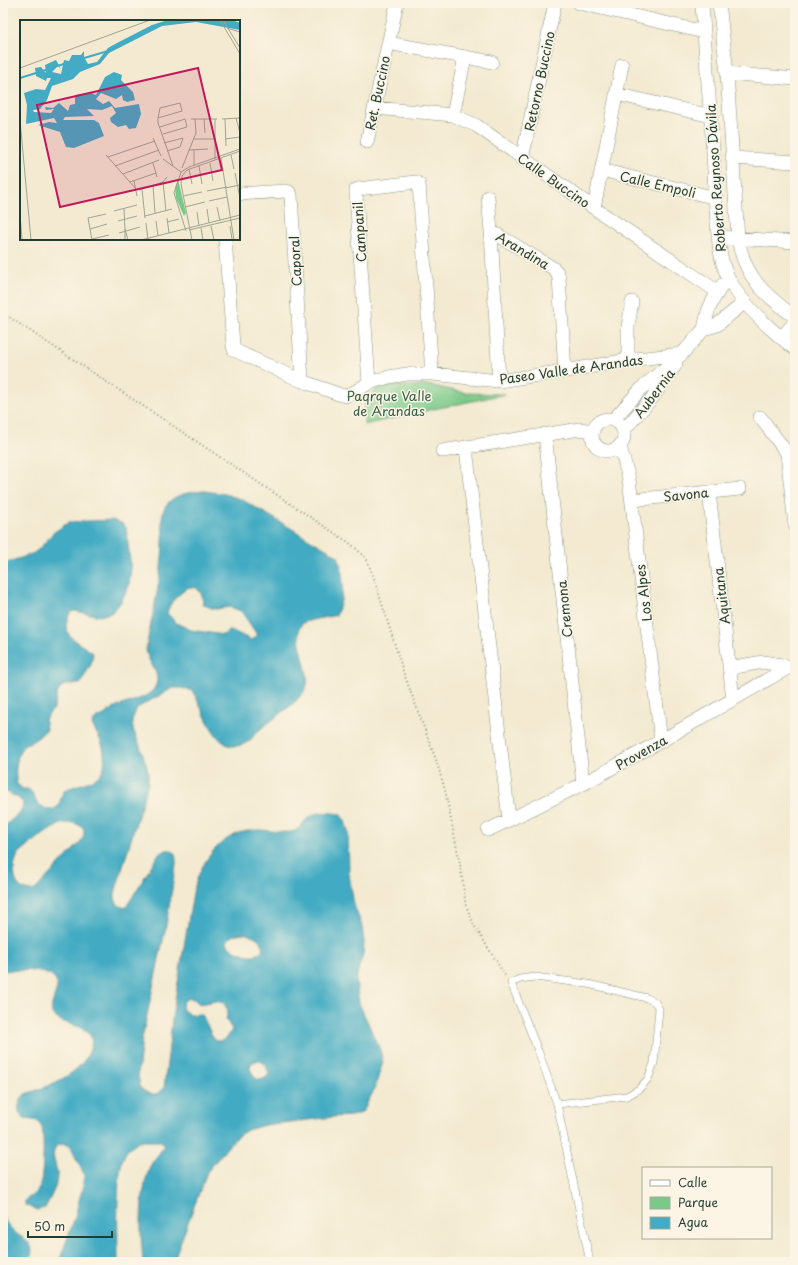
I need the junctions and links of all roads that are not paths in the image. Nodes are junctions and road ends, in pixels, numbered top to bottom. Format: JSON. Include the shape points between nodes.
{"nodes":[{"id":1,"x":397,"y":3,"type":"edge"},
{"id":2,"x":555,"y":3,"type":"edge"},
{"id":3,"x":579,"y":3,"type":"edge"},
{"id":4,"x":702,"y":3,"type":"edge"},
{"id":5,"x":720,"y":3,"type":"edge"},
{"id":6,"x":704,"y":32,"type":"junction"},
{"id":7,"x":388,"y":43,"type":"junction"},
{"id":8,"x":465,"y":57,"type":"junction"},
{"id":9,"x":492,"y":62,"type":"dead end"},
{"id":10,"x":622,"y":65,"type":"dead end"},
{"id":11,"x":727,"y":73,"type":"junction"},
{"id":12,"x":795,"y":79,"type":"edge"},
{"id":13,"x":616,"y":94,"type":"junction"},
{"id":14,"x":375,"y":108,"type":"junction"},
{"id":15,"x":454,"y":115,"type":"junction"},
{"id":16,"x":711,"y":116,"type":"junction"},
{"id":17,"x":367,"y":142,"type":"dead end"},
{"id":18,"x":522,"y":158,"type":"junction"},
{"id":19,"x":732,"y":158,"type":"junction"},
{"id":20,"x":795,"y":162,"type":"edge"},
{"id":21,"x":601,"y":170,"type":"junction"},
{"id":22,"x":240,"y":194,"type":"edge"},
{"id":23,"x":488,"y":197,"type":"dead end"},
{"id":24,"x":716,"y":198,"type":"junction"},
{"id":25,"x":594,"y":208,"type":"junction"},
{"id":26,"x":491,"y":231,"type":"junction"},
{"id":27,"x":718,"y":237,"type":"junction"},
{"id":28,"x":744,"y":239,"type":"junction"},
{"id":29,"x":225,"y":240,"type":"edge"},
{"id":30,"x":795,"y":242,"type":"edge"},
{"id":31,"x":727,"y":276,"type":"junction"},
{"id":32,"x":718,"y":292,"type":"junction"},
{"id":33,"x":632,"y":302,"type":"dead end"},
{"id":34,"x":745,"y":302,"type":"junction"},
{"id":35,"x":795,"y":317,"type":"edge"},
{"id":36,"x":795,"y":322,"type":"edge"},
{"id":37,"x":704,"y":329,"type":"junction"},
{"id":38,"x":782,"y":338,"type":"junction"},
{"id":39,"x":795,"y":349,"type":"edge"},
{"id":40,"x":682,"y":354,"type":"junction"},
{"id":41,"x":628,"y":360,"type":"junction"},
{"id":42,"x":565,"y":371,"type":"junction"},
{"id":43,"x":432,"y":374,"type":"junction"},
{"id":44,"x":302,"y":380,"type":"junction"},
{"id":45,"x":499,"y":381,"type":"junction"},
{"id":46,"x":369,"y":384,"type":"junction"},
{"id":47,"x":760,"y":417,"type":"dead end"},
{"id":48,"x":614,"y":419,"type":"junction"},
{"id":49,"x":624,"y":430,"type":"junction"},
{"id":50,"x":592,"y":431,"type":"junction"},
{"id":51,"x":545,"y":434,"type":"junction"},
{"id":52,"x":620,"y":446,"type":"junction"},
{"id":53,"x":466,"y":448,"type":"junction"},
{"id":54,"x":442,"y":452,"type":"dead end"},
{"id":55,"x":791,"y":454,"type":"edge"},
{"id":56,"x":740,"y":489,"type":"dead end"},
{"id":57,"x":709,"y":492,"type":"junction"},
{"id":58,"x":632,"y":500,"type":"junction"},
{"id":59,"x":795,"y":525,"type":"edge"},
{"id":60,"x":793,"y":667,"type":"edge"},
{"id":61,"x":730,"y":668,"type":"junction"},
{"id":62,"x":733,"y":699,"type":"junction"},
{"id":63,"x":661,"y":741,"type":"junction"},
{"id":64,"x":583,"y":784,"type":"junction"},
{"id":65,"x":509,"y":820,"type":"junction"},
{"id":66,"x":488,"y":830,"type":"dead end"},
{"id":67,"x":557,"y":1104,"type":"junction"},
{"id":68,"x":590,"y":1262,"type":"edge"}],
"edges":[{"from":1,"to":7,"type":"street","name":"Ret. Buccino"},
{"from":2,"to":18,"type":"street","name":"Retorno Buccino"},
{"from":3,"to":6,"type":"street"},
{"from":4,"to":6,"type":"street","name":"Roberto Reynoso Dávila"},
{"from":5,"to":11,"type":"street","name":"Roberto Reynoso Dávila"},
{"from":6,"to":16,"type":"street","name":"Roberto Reynoso Dávila"},
{"from":7,"to":8,"type":"street","name":"Ret. Buccino"},
{"from":7,"to":14,"type":"street","name":"Ret. Buccino"},
{"from":8,"to":9,"type":"street","name":"Ret. Buccino"},
{"from":8,"to":15,"type":"street"},
{"from":10,"to":13,"type":"street"},
{"from":11,"to":12,"type":"street"},
{"from":11,"to":19,"type":"street","name":"Roberto Reynoso Dávila"},
{"from":13,"to":16,"type":"street"},
{"from":13,"to":21,"type":"street"},
{"from":14,"to":15,"type":"street","name":"Calle Buccino"},
{"from":14,"to":17,"type":"street","name":"Ret. Buccino"},
{"from":15,"to":18,"type":"street","name":"Calle Buccino","via":[[489,133]]},
{"from":16,"to":24,"type":"street","name":"Roberto Reynoso Dávila"},
{"from":18,"to":25,"type":"street","name":"Calle Buccino"},
{"from":19,"to":20,"type":"street"},
{"from":19,"to":28,"type":"street","name":"Roberto Reynoso Dávila"},
{"from":21,"to":24,"type":"street","name":"Calle Empoli"},
{"from":21,"to":25,"type":"street"},
{"from":22,"to":44,"type":"street","name":"Caporal","via":[[286,191],[291,195]]},
{"from":23,"to":26,"type":"street"},
{"from":24,"to":27,"type":"street","name":"Roberto Reynoso Dávila"},
{"from":25,"to":32,"type":"street","name":"Calle Buccino"},
{"from":26,"to":42,"type":"street","name":"Arandina","via":[[557,272]]},
{"from":26,"to":45,"type":"street","name":"Arandina"},
{"from":27,"to":28,"type":"street"},
{"from":27,"to":31,"type":"street","name":"Roberto Reynoso Dávila"},
{"from":28,"to":30,"type":"street"},
{"from":28,"to":35,"type":"street","name":"Roberto Reynoso Dávila","via":[[741,254],[750,274],[763,291]]},
{"from":29,"to":44,"type":"street","name":"Paseo Valle de Arandas","via":[[234,350]]},
{"from":31,"to":32,"type":"street","name":"Aubernia"},
{"from":31,"to":34,"type":"street","name":"Roberto Reynoso Dávila"},
{"from":32,"to":37,"type":"street","name":"Aubernia","via":[[708,311]]},
{"from":33,"to":41,"type":"street","via":[[628,327]]},
{"from":34,"to":37,"type":"street","name":"Aubernia","via":[[717,325]]},
{"from":34,"to":38,"type":"street","name":"Roberto Reynoso Dávila"},
{"from":36,"to":38,"type":"street"},
{"from":37,"to":40,"type":"street","name":"Aubernia"},
{"from":38,"to":39,"type":"street","name":"Roberto Reynoso Dávila"},
{"from":40,"to":41,"type":"street","name":"Paseo Valle de Arandas"},
{"from":40,"to":48,"type":"street","name":"Aubernia","via":[[642,388]]},
{"from":40,"to":49,"type":"street","name":"Aubernia","via":[[652,398]]},
{"from":41,"to":42,"type":"street","name":"Paseo Valle de Arandas"},
{"from":42,"to":45,"type":"street","name":"Paseo Valle de Arandas"},
{"from":43,"to":45,"type":"street","name":"Paseo Valle de Arandas"},
{"from":43,"to":46,"type":"street","name":"Paseo Valle de Arandas","via":[[389,377]]},
{"from":43,"to":46,"type":"street","name":"Campanil","via":[[419,184],[416,182],[358,189],[356,194]]},
{"from":44,"to":46,"type":"street","name":"Paseo Valle de Arandas","via":[[346,396]]},
{"from":47,"to":55,"type":"street"},
{"from":48,"to":49,"type":"street"},
{"from":48,"to":50,"type":"street","via":[[600,420]]},
{"from":49,"to":52,"type":"street"},
{"from":50,"to":51,"type":"street","via":[[580,429]]},
{"from":50,"to":52,"type":"street","via":[[591,437],[597,448],[609,452]]},
{"from":51,"to":53,"type":"street"},
{"from":51,"to":64,"type":"street","name":"Cremona"},
{"from":52,"to":58,"type":"street","name":"Los Alpes","via":[[628,472]]},
{"from":53,"to":54,"type":"street"},
{"from":53,"to":65,"type":"street"},
{"from":55,"to":59,"type":"street"},
{"from":56,"to":57,"type":"street","name":"Savona"},
{"from":57,"to":58,"type":"street","name":"Savona"},
{"from":57,"to":61,"type":"street","name":"Aquitana"},
{"from":58,"to":63,"type":"street","name":"Los Alpes"},
{"from":60,"to":61,"type":"street","via":[[763,662]]},
{"from":60,"to":62,"type":"street","name":"Provenza"},
{"from":61,"to":62,"type":"street","name":"Aquitana"},
{"from":62,"to":63,"type":"street","name":"Provenza"},
{"from":63,"to":64,"type":"street","name":"Provenza"},
{"from":64,"to":65,"type":"street","name":"Provenza"},
{"from":65,"to":66,"type":"street","name":"Provenza"},
{"from":67,"to":67,"type":"lane","via":[[627,1096],[639,1089],[648,1079],[654,1063],[659,1009],[655,1002],[588,984],[535,977],[511,983]]},
{"from":67,"to":68,"type":"lane"}]}
